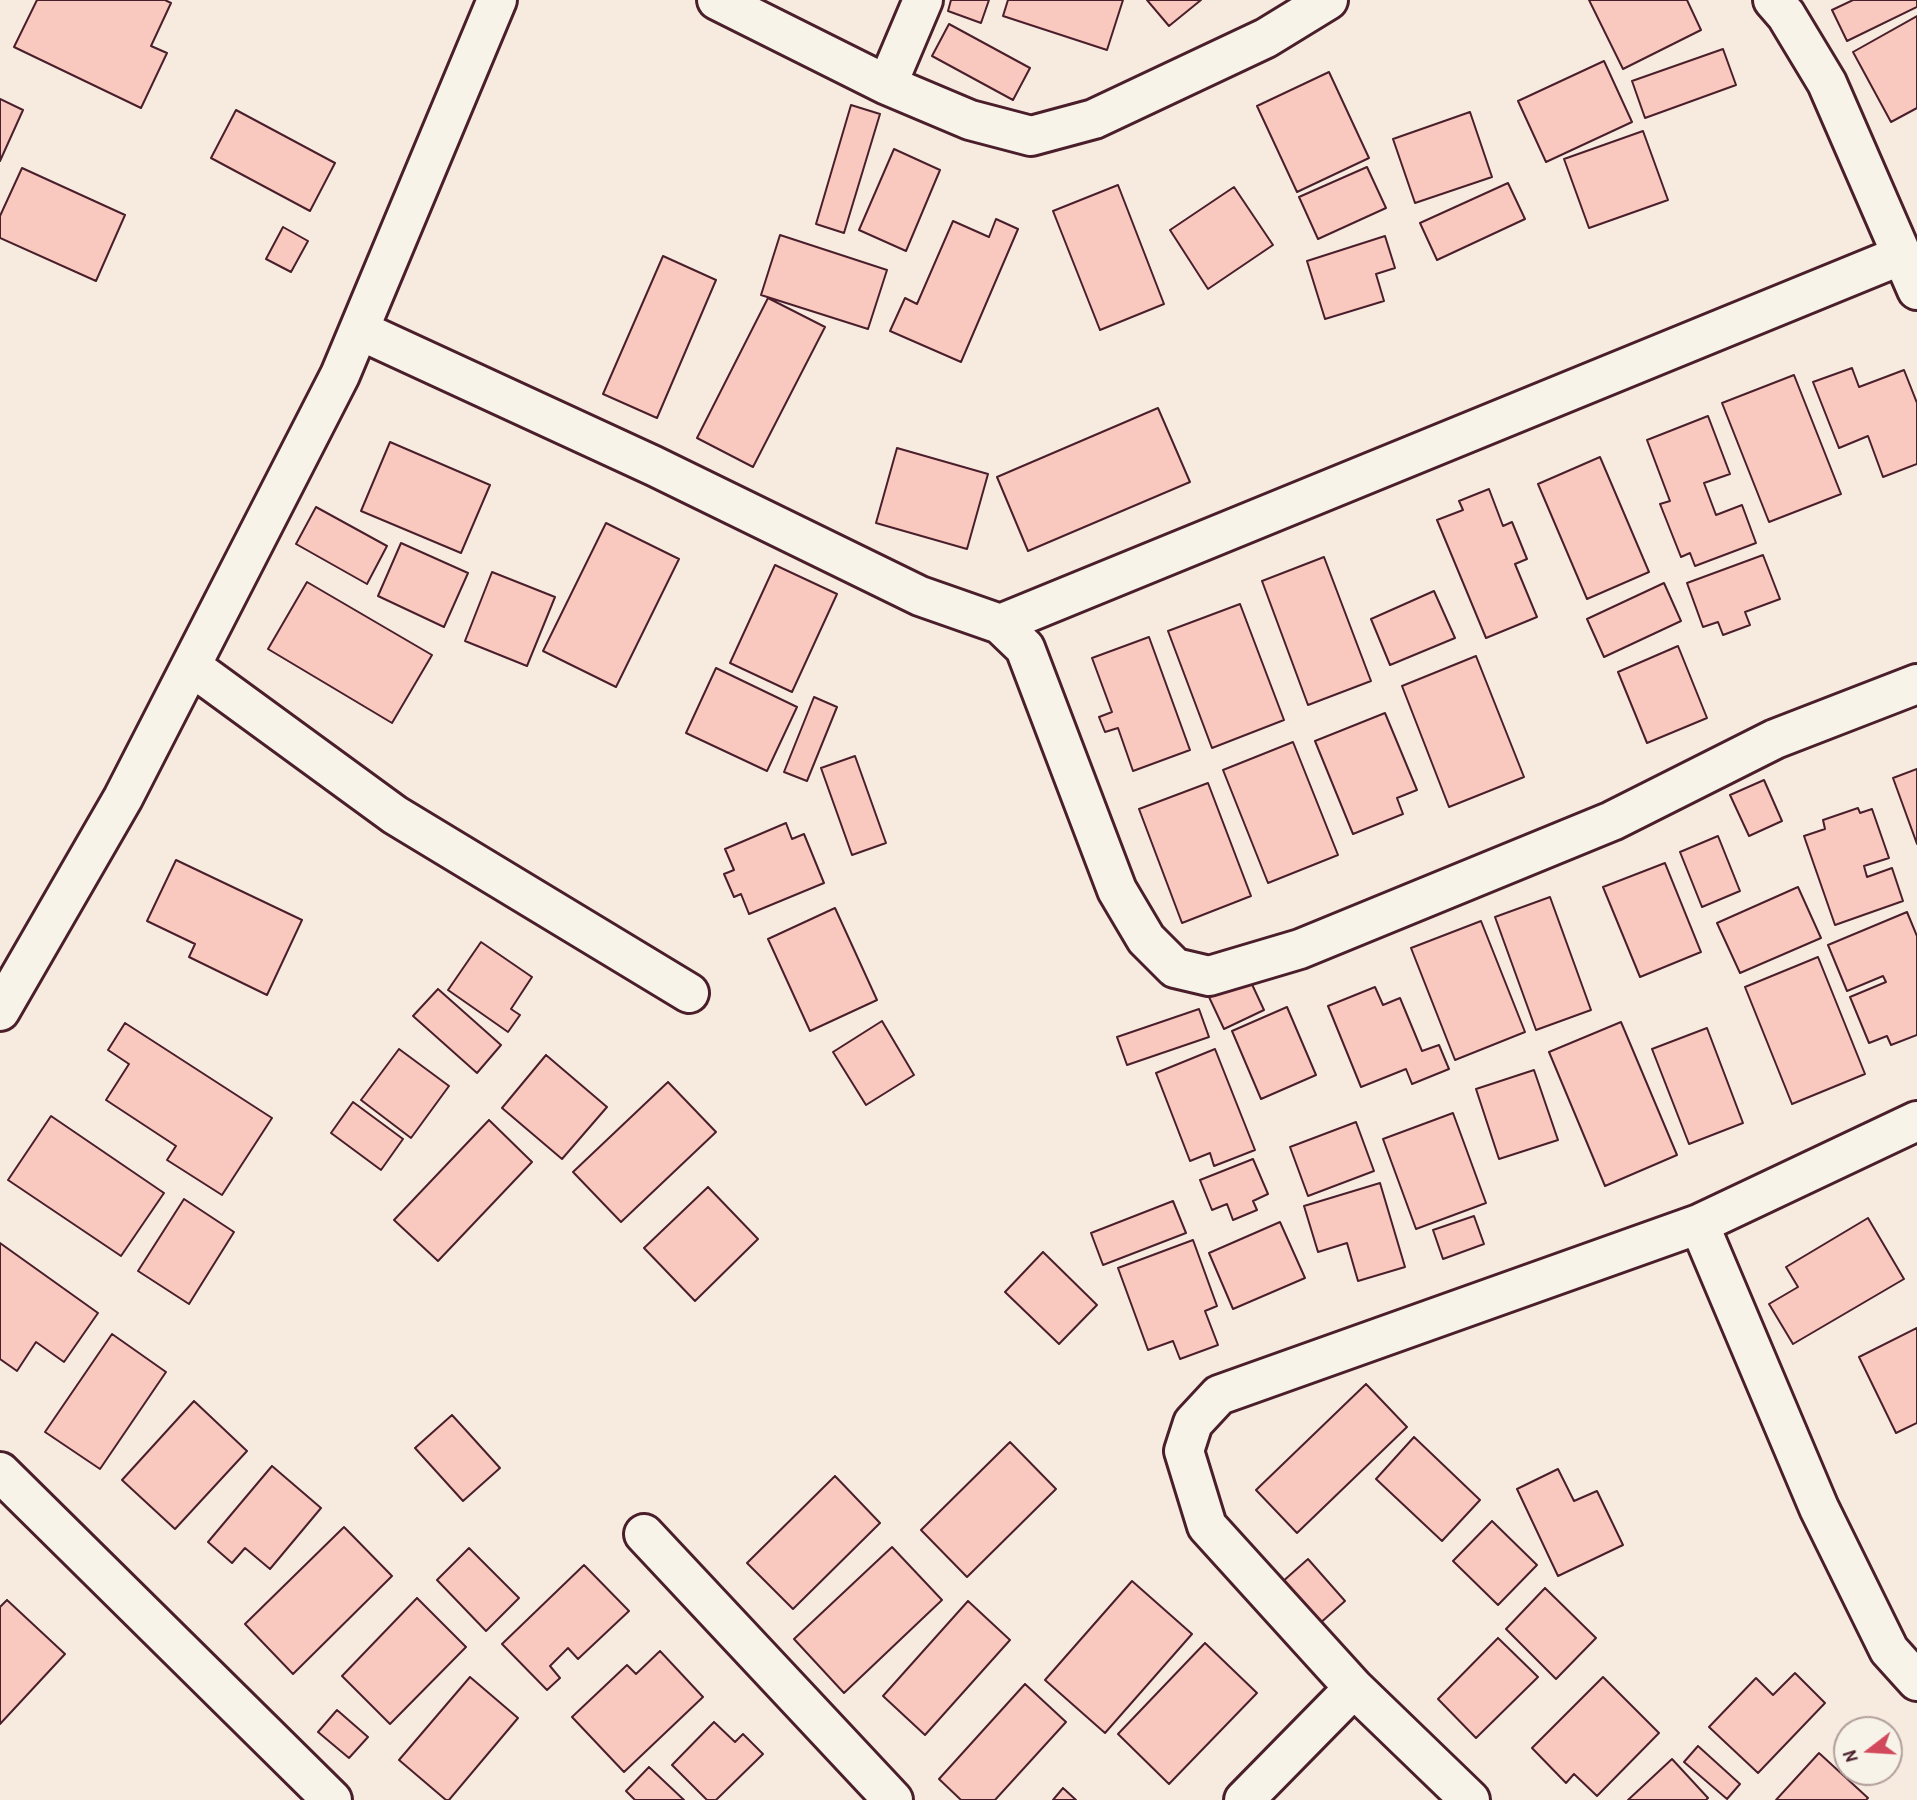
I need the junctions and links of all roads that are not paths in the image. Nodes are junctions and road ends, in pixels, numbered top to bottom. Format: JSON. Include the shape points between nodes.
{"nodes":[{"id":1,"x":497,"y":0,"type":"edge"},
{"id":2,"x":717,"y":0,"type":"edge"},
{"id":3,"x":923,"y":0,"type":"edge"},
{"id":4,"x":1328,"y":0,"type":"edge"},
{"id":5,"x":1773,"y":0,"type":"edge"},
{"id":6,"x":887,"y":85,"type":"junction"},
{"id":7,"x":1912,"y":276,"type":"edge"},
{"id":8,"x":359,"y":330,"type":"junction"},
{"id":9,"x":1000,"y":624,"type":"junction"},
{"id":10,"x":191,"y":666,"type":"junction"},
{"id":11,"x":1917,"y":684,"type":"edge"},
{"id":12,"x":690,"y":993,"type":"dead end"},
{"id":13,"x":0,"y":1011,"type":"edge"},
{"id":14,"x":1917,"y":1121,"type":"edge"},
{"id":15,"x":1699,"y":1224,"type":"junction"},
{"id":16,"x":0,"y":1472,"type":"edge"},
{"id":17,"x":644,"y":1534,"type":"dead end"},
{"id":18,"x":1917,"y":1681,"type":"edge"},
{"id":19,"x":1354,"y":1688,"type":"junction"},
{"id":20,"x":332,"y":1800,"type":"edge"},
{"id":21,"x":893,"y":1800,"type":"edge"},
{"id":22,"x":1244,"y":1800,"type":"edge"},
{"id":23,"x":1470,"y":1800,"type":"edge"}],
"edges":[{"from":1,"to":8,"type":"street"},
{"from":2,"to":6,"type":"street"},
{"from":3,"to":6,"type":"street"},
{"from":4,"to":6,"type":"street","via":[[1266,38],[1094,119],[1031,136],[971,120]]},
{"from":5,"to":7,"type":"street","via":[[1827,83]]},
{"from":7,"to":9,"type":"street"},
{"from":8,"to":9,"type":"street","via":[[654,466],[920,596]]},
{"from":8,"to":10,"type":"street"},
{"from":9,"to":11,"type":"street","via":[[1025,648],[1117,890],[1146,939],[1175,968],[1209,976],[1300,949],[1600,826],[1775,740]]},
{"from":10,"to":12,"type":"street","via":[[395,816]]},
{"from":10,"to":13,"type":"street","via":[[123,798]]},
{"from":14,"to":15,"type":"street"},
{"from":15,"to":18,"type":"street","via":[[1819,1508],[1889,1650]]},
{"from":15,"to":19,"type":"street","via":[[1219,1395],[1193,1423],[1184,1451],[1207,1526]]},
{"from":16,"to":20,"type":"street"},
{"from":17,"to":21,"type":"street"},
{"from":19,"to":22,"type":"street"},
{"from":19,"to":23,"type":"street"}]}
